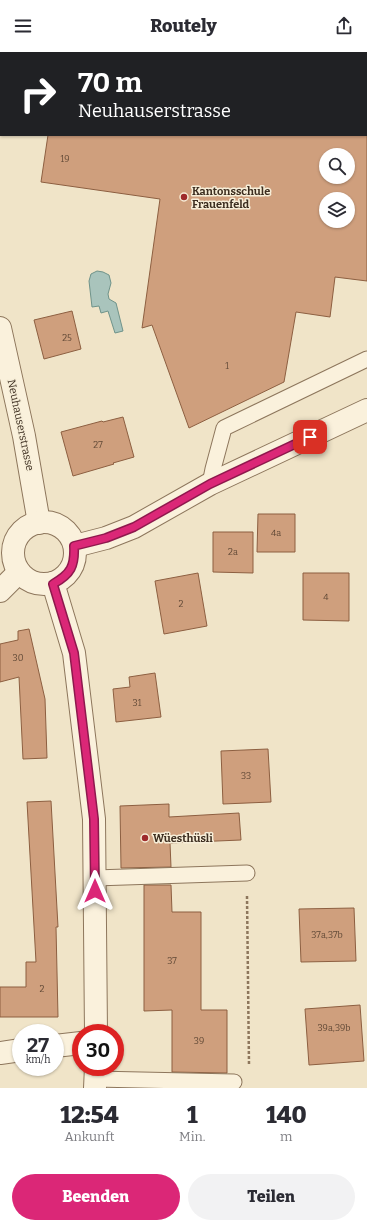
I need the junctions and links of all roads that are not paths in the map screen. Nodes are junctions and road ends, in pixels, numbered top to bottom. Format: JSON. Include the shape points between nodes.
{"nodes":[{"id":1,"x":1,"y":337,"type":"edge"},
{"id":2,"x":367,"y":359,"type":"edge"},
{"id":3,"x":367,"y":410,"type":"edge"},
{"id":4,"x":210,"y":484,"type":"junction"},
{"id":5,"x":39,"y":523,"type":"junction"},
{"id":6,"x":74,"y":546,"type":"junction"},
{"id":7,"x":19,"y":572,"type":"junction"},
{"id":8,"x":53,"y":584,"type":"junction"},
{"id":9,"x":0,"y":592,"type":"edge"},
{"id":10,"x":247,"y":873,"type":"road end"},
{"id":11,"x":95,"y":878,"type":"junction"},
{"id":12,"x":96,"y":1024,"type":"edge"},
{"id":13,"x":12,"y":1051,"type":"edge"},
{"id":14,"x":0,"y":1052,"type":"edge"},
{"id":15,"x":95,"y":1078,"type":"edge"},
{"id":16,"x":234,"y":1082,"type":"road end"}],
"edges":[{"from":1,"to":5,"type":"street","name":"Neuhauserstrasse","via":[[24,436]]},
{"from":2,"to":4,"type":"lane","via":[[224,428]]},
{"from":3,"to":4,"type":"street"},
{"from":4,"to":6,"type":"street","via":[[134,527],[106,538]]},
{"from":5,"to":6,"type":"street","via":[[51,523],[62,527]]},
{"from":5,"to":7,"type":"street","via":[[29,526],[15,542],[14,562]]},
{"from":6,"to":8,"type":"street","via":[[75,558],[71,569],[64,578]]},
{"from":7,"to":8,"type":"street","via":[[34,583]]},
{"from":7,"to":9,"type":"street"},
{"from":8,"to":11,"type":"street","via":[[74,653],[94,819]]},
{"from":10,"to":11,"type":"lane"},
{"from":11,"to":12,"type":"street"},
{"from":13,"to":14,"type":"street"},
{"from":15,"to":16,"type":"lane"}]}
